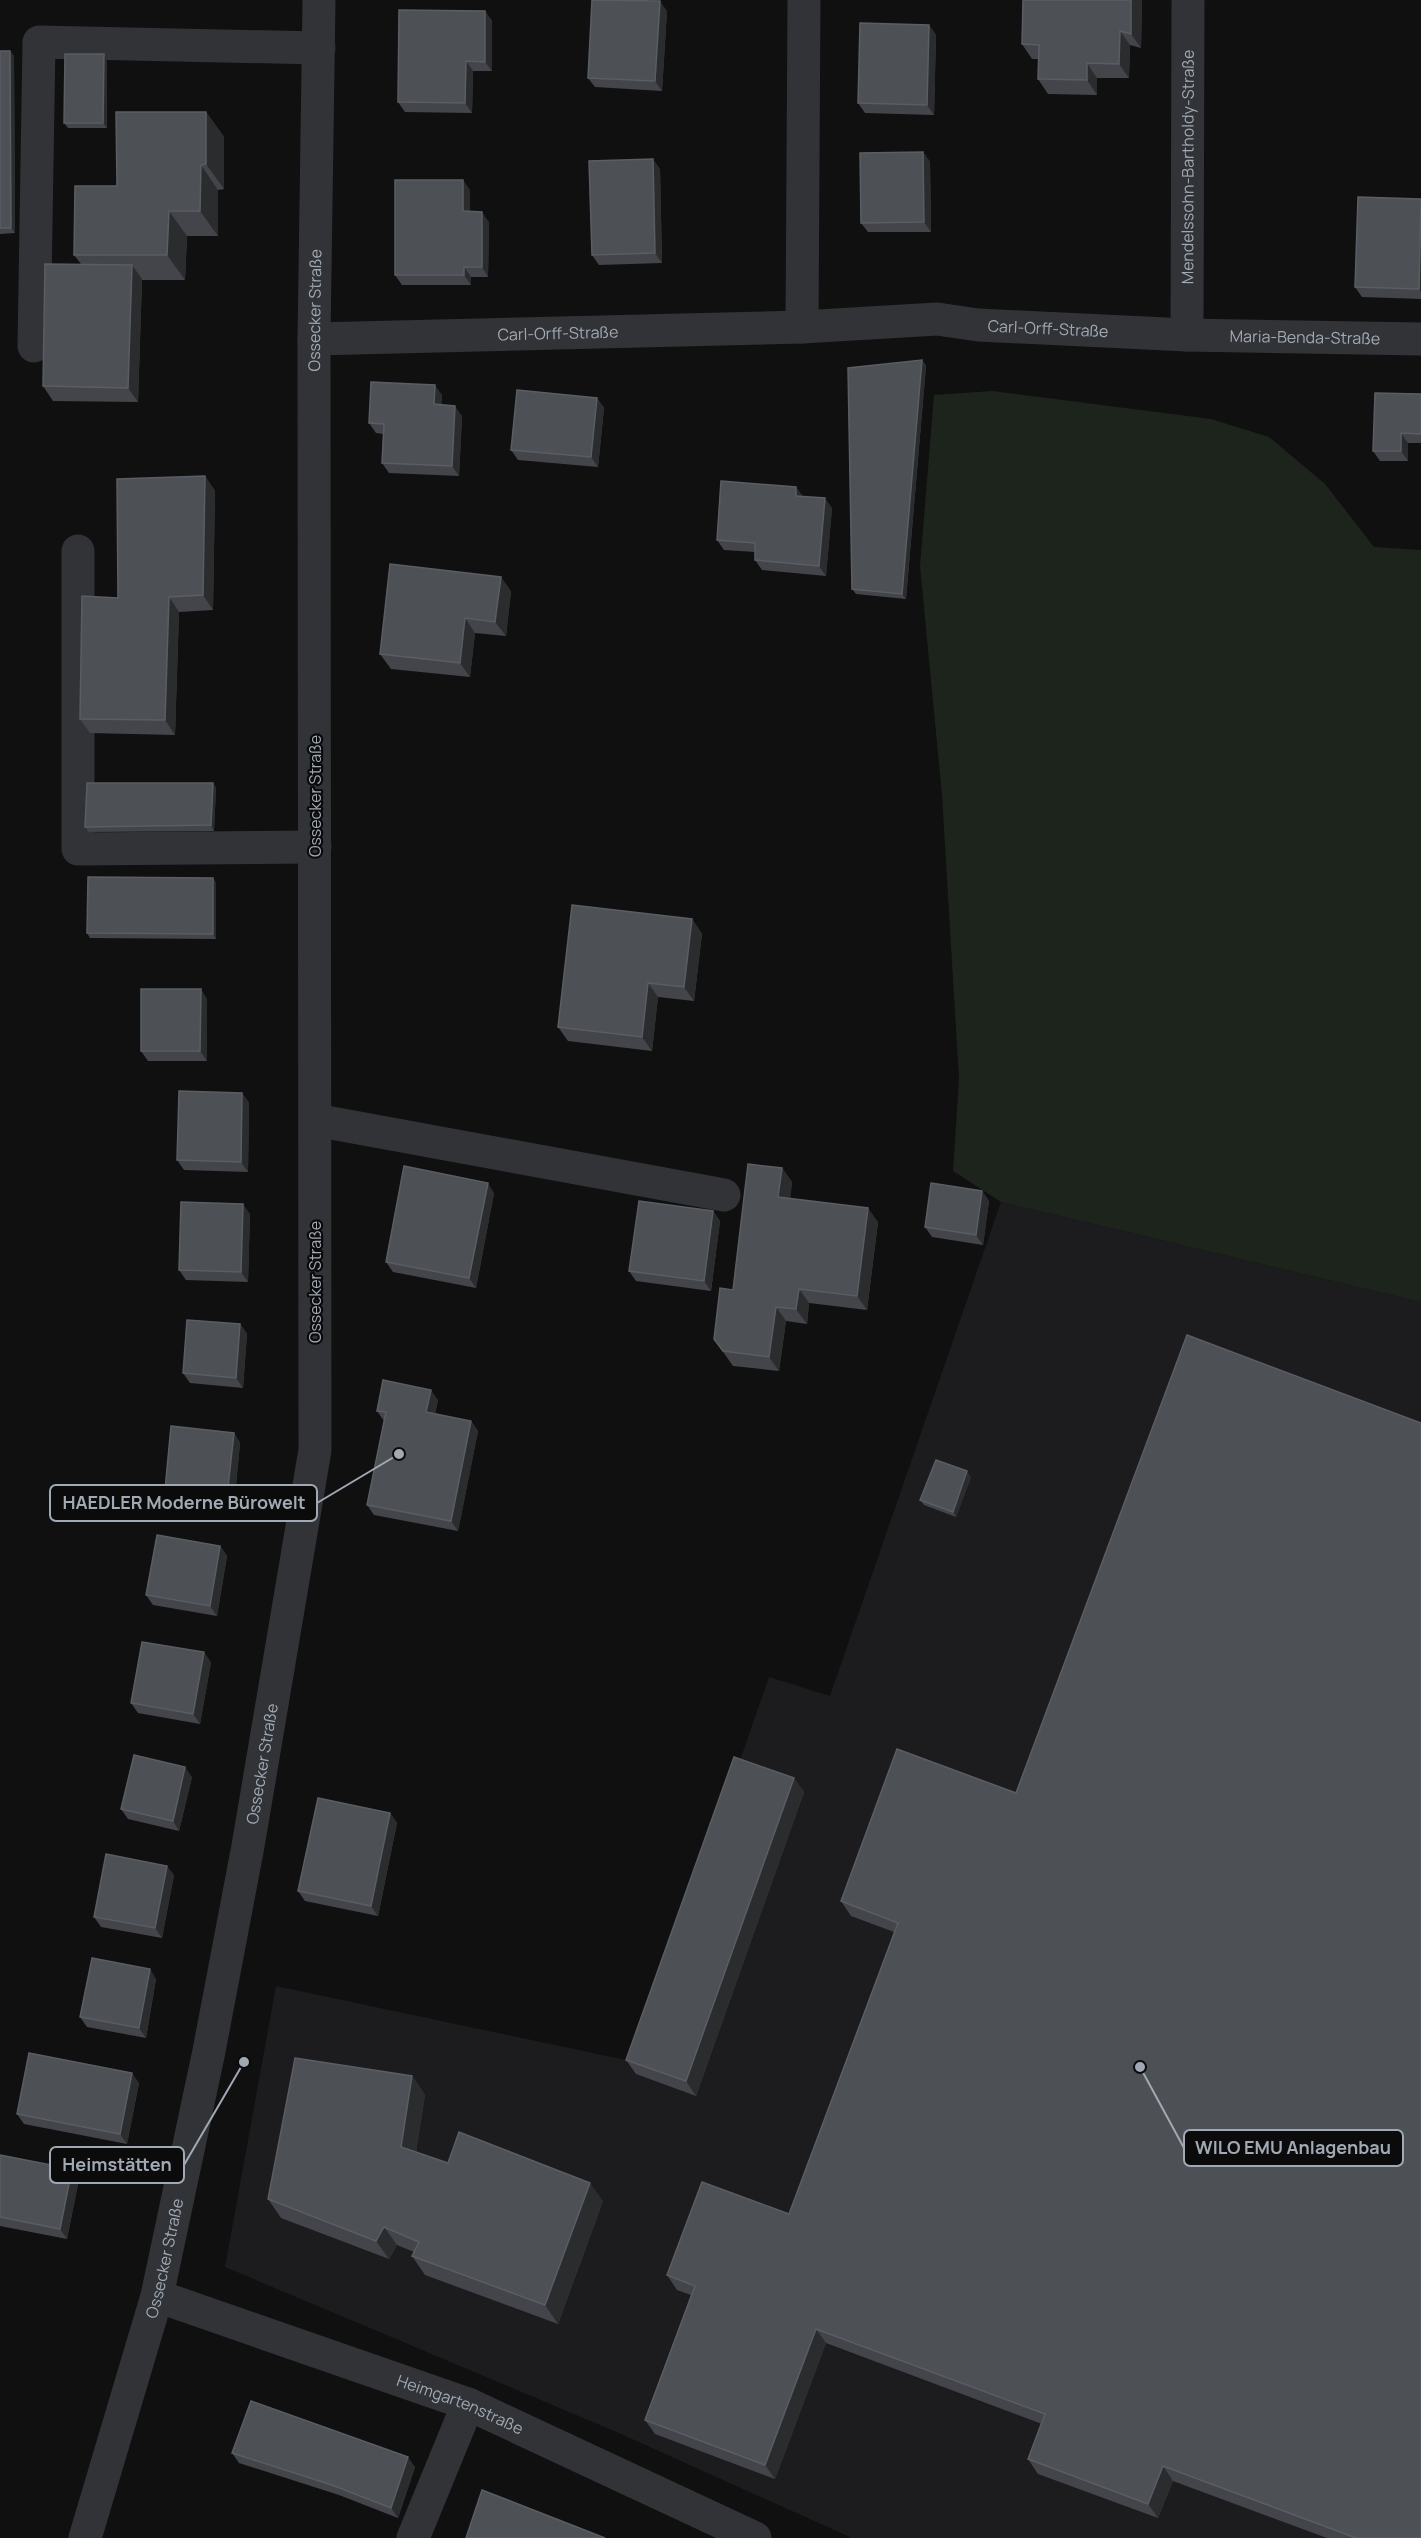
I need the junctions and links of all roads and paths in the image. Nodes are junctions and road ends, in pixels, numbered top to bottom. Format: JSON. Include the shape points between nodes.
{"nodes":[{"id":1,"x":319,"y":0,"type":"edge"},
{"id":2,"x":804,"y":0,"type":"edge"},
{"id":3,"x":1188,"y":0,"type":"edge"},
{"id":4,"x":320,"y":48,"type":"junction"},
{"id":5,"x":802,"y":327,"type":"junction"},
{"id":6,"x":1187,"y":335,"type":"junction"},
{"id":7,"x":314,"y":339,"type":"junction"},
{"id":8,"x":1421,"y":339,"type":"edge"},
{"id":9,"x":34,"y":346,"type":"dead end"},
{"id":10,"x":78,"y":551,"type":"dead end"},
{"id":11,"x":315,"y":847,"type":"junction"},
{"id":12,"x":315,"y":1120,"type":"junction"},
{"id":13,"x":724,"y":1195,"type":"dead end"},
{"id":14,"x":157,"y":2296,"type":"junction"},
{"id":15,"x":468,"y":2404,"type":"junction"},
{"id":16,"x":85,"y":2538,"type":"edge"},
{"id":17,"x":413,"y":2538,"type":"edge"},
{"id":18,"x":755,"y":2538,"type":"edge"}],
"edges":[{"from":1,"to":4,"type":"street","name":"Ossecker Straße"},
{"from":2,"to":5,"type":"street"},
{"from":3,"to":6,"type":"street","name":"Mendelssohn-Bartholdy-Straße"},
{"from":4,"to":7,"type":"street","name":"Ossecker Straße"},
{"from":4,"to":9,"type":"street","via":[[39,42]]},
{"from":5,"to":6,"type":"street","name":"Carl-Orff-Straße","via":[[937,319],[978,325]]},
{"from":5,"to":7,"type":"street","name":"Carl-Orff-Straße"},
{"from":6,"to":8,"type":"street","name":"Maria-Benda-Straße"},
{"from":7,"to":11,"type":"street","name":"Ossecker Straße"},
{"from":10,"to":11,"type":"street","via":[[78,849]]},
{"from":11,"to":12,"type":"street","name":"Ossecker Straße"},
{"from":12,"to":13,"type":"street"},
{"from":12,"to":14,"type":"street","name":"Ossecker Straße","via":[[315,1450],[248,1846]]},
{"from":14,"to":15,"type":"street","name":"Heimgartenstraße"},
{"from":14,"to":16,"type":"street","name":"Ossecker Straße"},
{"from":15,"to":17,"type":"street"},
{"from":15,"to":18,"type":"street","name":"Heimgartenstraße"}]}
